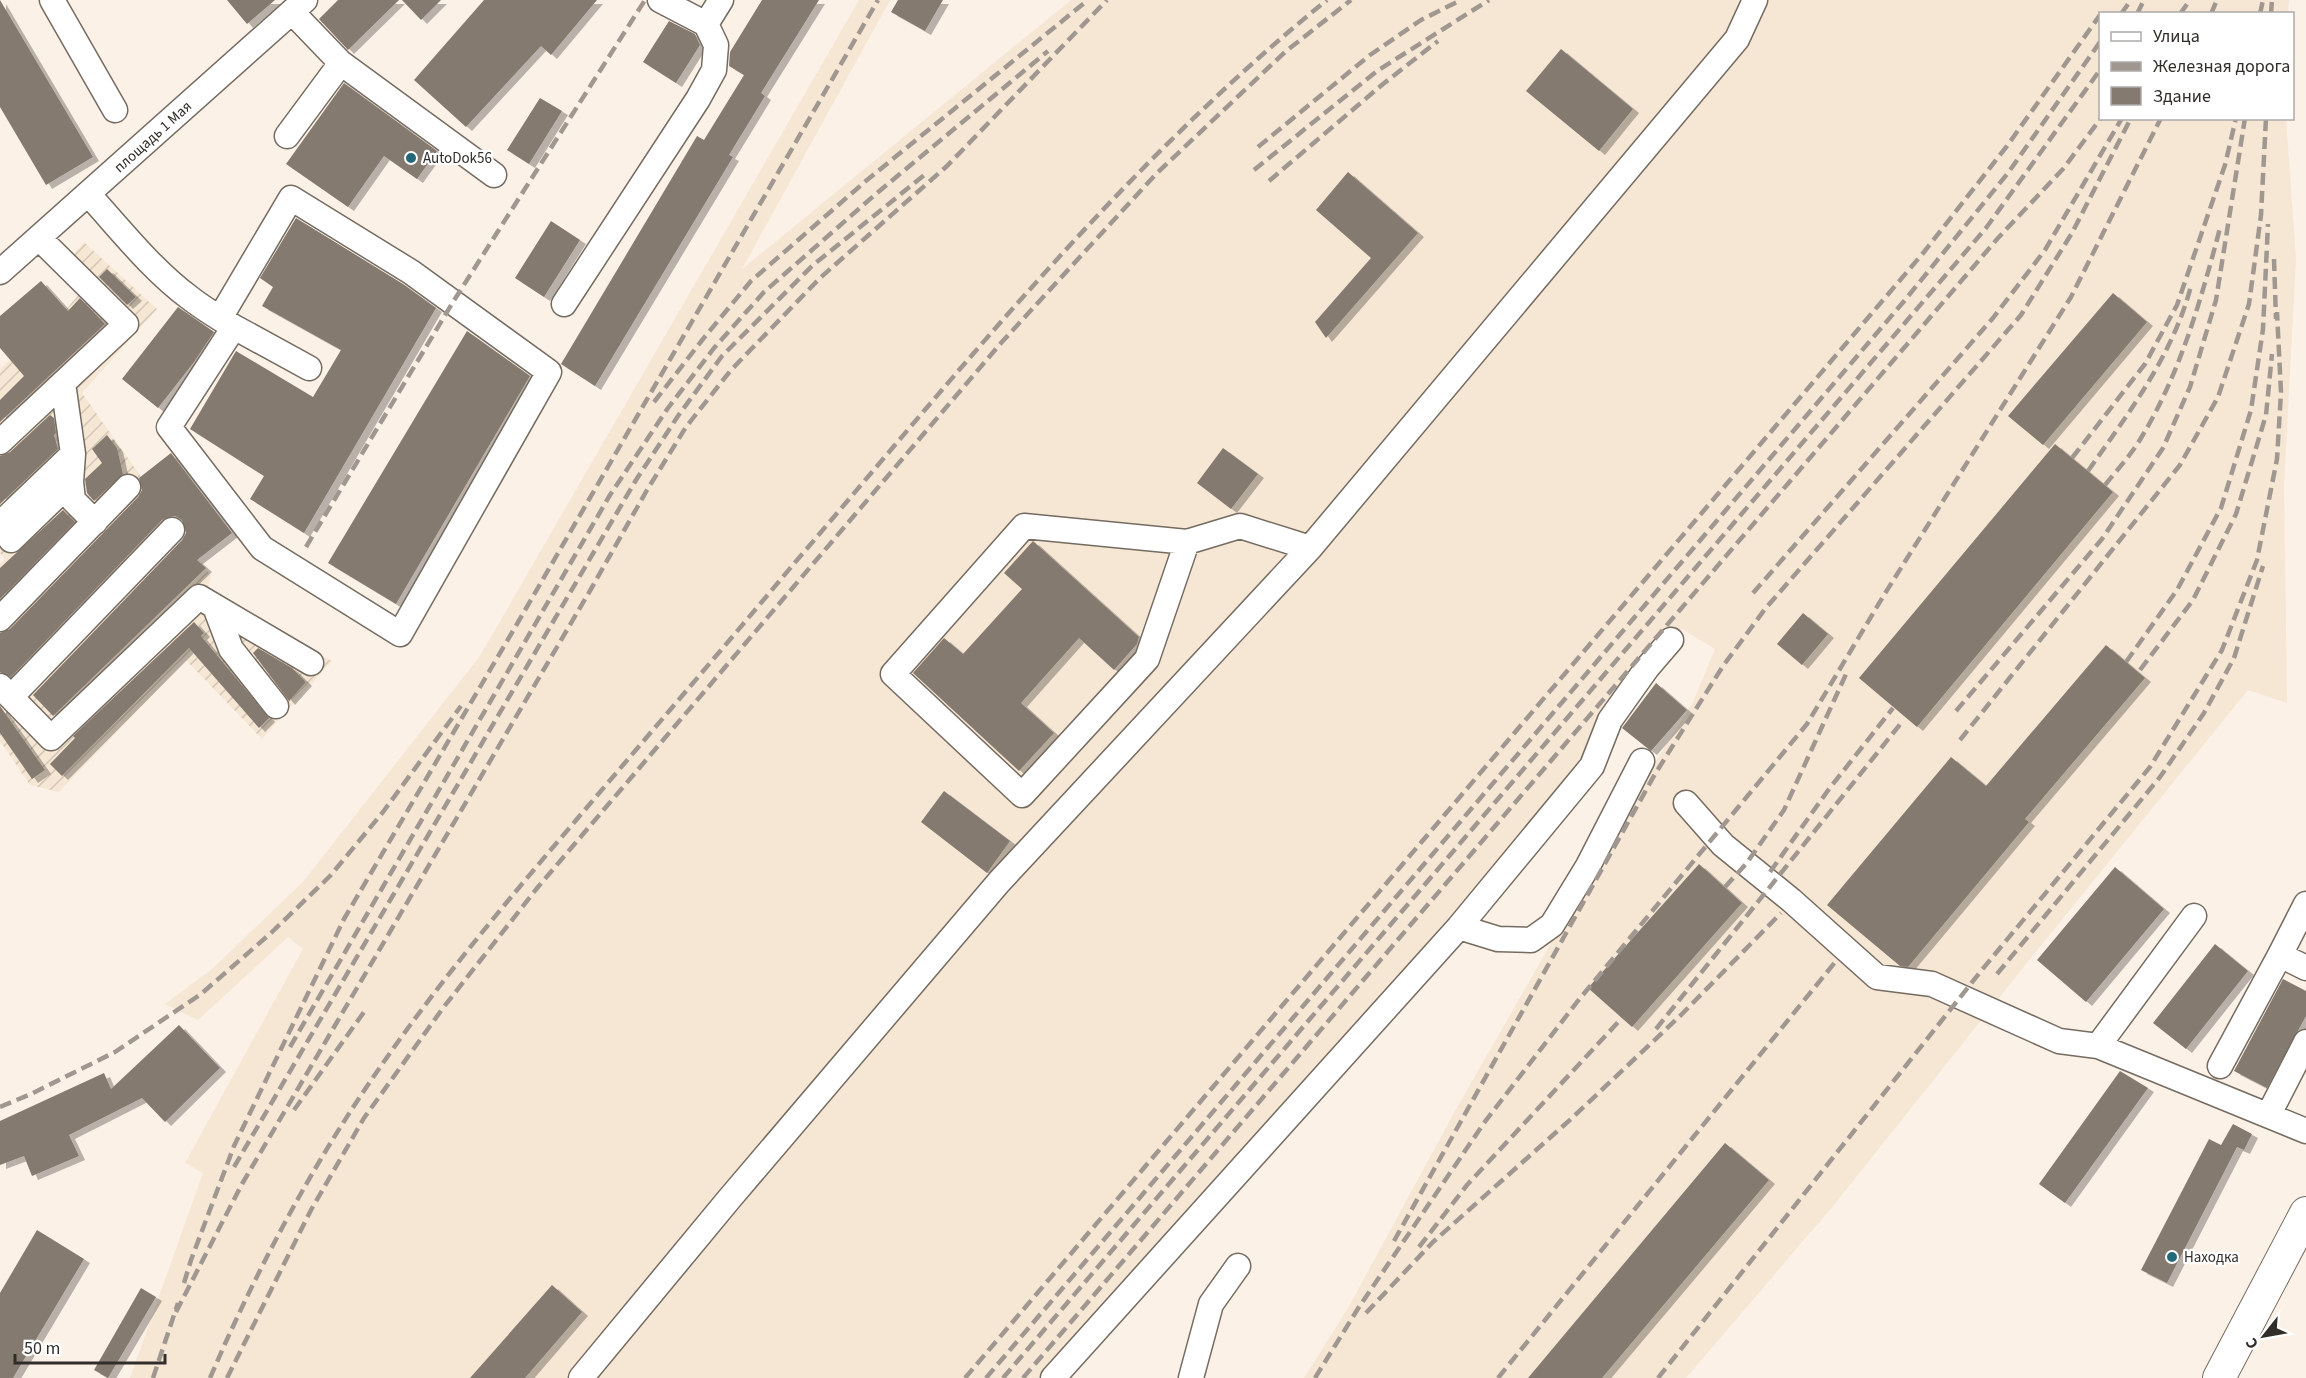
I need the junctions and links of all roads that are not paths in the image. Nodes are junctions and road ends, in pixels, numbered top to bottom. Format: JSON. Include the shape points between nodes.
{"nodes":[{"id":1,"x":52,"y":0,"type":"edge"},
{"id":2,"x":660,"y":0,"type":"edge"},
{"id":3,"x":721,"y":0,"type":"edge"},
{"id":4,"x":1755,"y":0,"type":"edge"},
{"id":5,"x":298,"y":6,"type":"edge"},
{"id":6,"x":706,"y":24,"type":"junction"},
{"id":7,"x":340,"y":63,"type":"junction"},
{"id":8,"x":115,"y":110,"type":"dead end"},
{"id":9,"x":287,"y":136,"type":"dead end"},
{"id":10,"x":494,"y":175,"type":"dead end"},
{"id":11,"x":89,"y":195,"type":"junction"},
{"id":12,"x":39,"y":238,"type":"junction"},
{"id":13,"x":0,"y":272,"type":"edge"},
{"id":14,"x":564,"y":304,"type":"dead end"},
{"id":15,"x":227,"y":322,"type":"junction"},
{"id":16,"x":309,"y":368,"type":"dead end"},
{"id":17,"x":63,"y":383,"type":"junction"},
{"id":18,"x":0,"y":442,"type":"edge"},
{"id":19,"x":73,"y":454,"type":"junction"},
{"id":20,"x":71,"y":482,"type":"junction"},
{"id":21,"x":128,"y":487,"type":"dead end"},
{"id":22,"x":95,"y":522,"type":"junction"},
{"id":23,"x":172,"y":530,"type":"dead end"},
{"id":24,"x":6,"y":532,"type":"edge"},
{"id":25,"x":1187,"y":543,"type":"junction"},
{"id":26,"x":1310,"y":548,"type":"junction"},
{"id":27,"x":215,"y":607,"type":"junction"},
{"id":28,"x":0,"y":619,"type":"edge"},
{"id":29,"x":1671,"y":640,"type":"dead end"},
{"id":30,"x":311,"y":663,"type":"dead end"},
{"id":31,"x":5,"y":691,"type":"edge"},
{"id":32,"x":276,"y":706,"type":"dead end"},
{"id":33,"x":1642,"y":761,"type":"dead end"},
{"id":34,"x":1686,"y":803,"type":"dead end"},
{"id":35,"x":2306,"y":904,"type":"edge"},
{"id":36,"x":2194,"y":916,"type":"dead end"},
{"id":37,"x":1459,"y":927,"type":"junction"},
{"id":38,"x":2280,"y":955,"type":"junction"},
{"id":39,"x":2306,"y":968,"type":"edge"},
{"id":40,"x":2306,"y":1042,"type":"edge"},
{"id":41,"x":2098,"y":1046,"type":"junction"},
{"id":42,"x":2220,"y":1066,"type":"dead end"},
{"id":43,"x":2269,"y":1114,"type":"junction"},
{"id":44,"x":2306,"y":1131,"type":"edge"},
{"id":45,"x":2306,"y":1214,"type":"edge"},
{"id":46,"x":1238,"y":1266,"type":"dead end"},
{"id":47,"x":581,"y":1378,"type":"edge"},
{"id":48,"x":1053,"y":1378,"type":"edge"},
{"id":49,"x":1191,"y":1378,"type":"edge"},
{"id":50,"x":2219,"y":1378,"type":"edge"}],
"edges":[{"from":1,"to":8,"type":"street"},
{"from":2,"to":6,"type":"street"},
{"from":3,"to":6,"type":"street"},
{"from":4,"to":26,"type":"street","via":[[1737,39]]},
{"from":5,"to":7,"type":"street"},
{"from":5,"to":11,"type":"street","name":"площадь 1 Мая"},
{"from":6,"to":14,"type":"street","via":[[716,45],[714,70]]},
{"from":7,"to":9,"type":"street"},
{"from":7,"to":10,"type":"street"},
{"from":11,"to":12,"type":"street","name":"площадь 1 Мая"},
{"from":11,"to":15,"type":"street","via":[[157,268],[190,298]]},
{"from":12,"to":13,"type":"street","name":"площадь 1 Мая"},
{"from":12,"to":17,"type":"street","via":[[126,324]]},
{"from":15,"to":15,"type":"street","via":[[170,426],[262,548],[400,633],[549,372],[411,272],[291,198]]},
{"from":15,"to":16,"type":"street"},
{"from":17,"to":18,"type":"street"},
{"from":17,"to":19,"type":"street"},
{"from":19,"to":20,"type":"street"},
{"from":19,"to":24,"type":"street"},
{"from":20,"to":22,"type":"street","via":[[73,500]]},
{"from":20,"to":24,"type":"street"},
{"from":21,"to":22,"type":"street"},
{"from":22,"to":28,"type":"street"},
{"from":23,"to":31,"type":"street"},
{"from":25,"to":25,"type":"street","via":[[1024,526],[893,674],[1022,795],[1147,659]]},
{"from":25,"to":26,"type":"street","via":[[1240,526]]},
{"from":26,"to":47,"type":"street","via":[[999,882]]},
{"from":27,"to":30,"type":"street"},
{"from":27,"to":31,"type":"street","via":[[199,597],[51,738]]},
{"from":27,"to":32,"type":"street","via":[[231,649]]},
{"from":29,"to":37,"type":"street","via":[[1610,720],[1592,766]]},
{"from":33,"to":37,"type":"street","via":[[1588,866],[1552,925],[1531,940],[1498,939]]},
{"from":34,"to":41,"type":"street","via":[[1723,845],[1877,976],[1932,984],[2059,1041]]},
{"from":35,"to":38,"type":"street"},
{"from":36,"to":41,"type":"street"},
{"from":37,"to":48,"type":"street"},
{"from":38,"to":39,"type":"street"},
{"from":38,"to":42,"type":"street"},
{"from":40,"to":43,"type":"street"},
{"from":41,"to":43,"type":"street"},
{"from":43,"to":44,"type":"street"},
{"from":45,"to":50,"type":"main road"},
{"from":46,"to":49,"type":"street","via":[[1211,1304]]}]}
